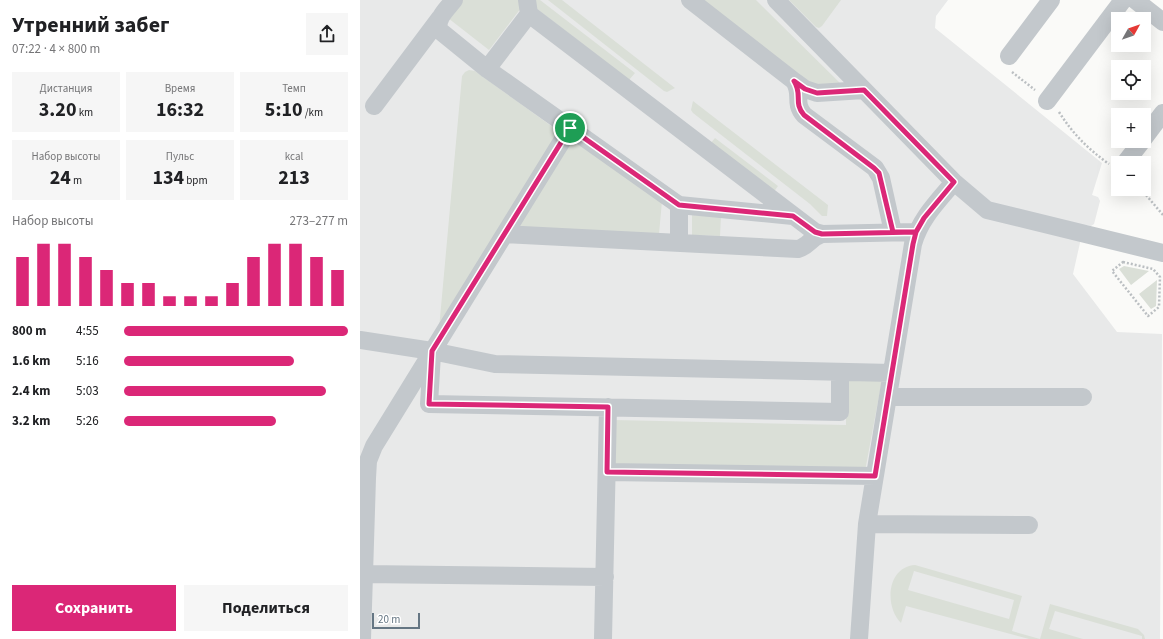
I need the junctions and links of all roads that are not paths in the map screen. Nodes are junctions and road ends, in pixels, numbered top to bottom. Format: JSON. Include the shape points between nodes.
{"nodes":[{"id":1,"x":454,"y":0,"type":"edge"},
{"id":2,"x":690,"y":0,"type":"edge"},
{"id":3,"x":776,"y":0,"type":"edge"},
{"id":4,"x":1051,"y":0,"type":"edge"},
{"id":5,"x":1123,"y":0,"type":"edge"},
{"id":6,"x":1135,"y":0,"type":"edge"},
{"id":7,"x":528,"y":7,"type":"edge"},
{"id":8,"x":440,"y":18,"type":"junction"},
{"id":9,"x":1163,"y":22,"type":"edge"},
{"id":10,"x":1008,"y":56,"type":"dead end"},
{"id":11,"x":487,"y":69,"type":"junction"},
{"id":12,"x":794,"y":81,"type":"junction"},
{"id":13,"x":864,"y":90,"type":"junction"},
{"id":14,"x":1047,"y":101,"type":"dead end"},
{"id":15,"x":374,"y":106,"type":"dead end"},
{"id":16,"x":1163,"y":113,"type":"edge"},
{"id":17,"x":570,"y":128,"type":"junction"},
{"id":18,"x":1151,"y":129,"type":"edge"},
{"id":19,"x":1137,"y":148,"type":"edge"},
{"id":20,"x":1130,"y":156,"type":"edge"},
{"id":21,"x":954,"y":182,"type":"junction"},
{"id":22,"x":679,"y":205,"type":"junction"},
{"id":23,"x":793,"y":216,"type":"junction"},
{"id":24,"x":893,"y":232,"type":"junction"},
{"id":25,"x":916,"y":232,"type":"junction"},
{"id":26,"x":504,"y":234,"type":"junction"},
{"id":27,"x":822,"y":234,"type":"junction"},
{"id":28,"x":679,"y":243,"type":"junction"},
{"id":29,"x":1163,"y":252,"type":"edge"},
{"id":30,"x":360,"y":340,"type":"edge"},
{"id":31,"x":432,"y":351,"type":"junction"},
{"id":32,"x":840,"y":372,"type":"junction"},
{"id":33,"x":892,"y":373,"type":"junction"},
{"id":34,"x":888,"y":397,"type":"junction"},
{"id":35,"x":1083,"y":397,"type":"dead end"},
{"id":36,"x":608,"y":407,"type":"junction"},
{"id":37,"x":607,"y":472,"type":"junction"},
{"id":38,"x":875,"y":476,"type":"junction"},
{"id":39,"x":867,"y":524,"type":"junction"},
{"id":40,"x":1029,"y":525,"type":"dead end"},
{"id":41,"x":364,"y":574,"type":"junction"},
{"id":42,"x":605,"y":577,"type":"junction"},
{"id":43,"x":362,"y":639,"type":"edge"},
{"id":44,"x":603,"y":639,"type":"edge"},
{"id":45,"x":859,"y":639,"type":"edge"}],
"edges":[{"from":1,"to":8,"type":"lane"},
{"from":2,"to":12,"type":"lane"},
{"from":3,"to":13,"type":"lane"},
{"from":4,"to":10,"type":"lane"},
{"from":5,"to":14,"type":"lane"},
{"from":6,"to":9,"type":"lane"},
{"from":7,"to":11,"type":"lane"},
{"from":7,"to":23,"type":"lane"},
{"from":8,"to":11,"type":"lane","via":[[439,30]]},
{"from":8,"to":15,"type":"lane"},
{"from":11,"to":17,"type":"lane"},
{"from":12,"to":13,"type":"lane","via":[[805,89],[817,93]]},
{"from":12,"to":24,"type":"lane","via":[[799,88],[799,109],[804,115],[879,173]]},
{"from":13,"to":21,"type":"lane"},
{"from":16,"to":18,"type":"lane"},
{"from":17,"to":22,"type":"lane"},
{"from":17,"to":26,"type":"lane"},
{"from":19,"to":20,"type":"lane"},
{"from":21,"to":25,"type":"lane","via":[[924,218]]},
{"from":21,"to":29,"type":"lane","via":[[987,210]]},
{"from":22,"to":23,"type":"lane"},
{"from":22,"to":28,"type":"lane"},
{"from":23,"to":27,"type":"lane"},
{"from":24,"to":25,"type":"lane"},
{"from":24,"to":27,"type":"lane"},
{"from":25,"to":33,"type":"lane"},
{"from":26,"to":28,"type":"lane"},
{"from":26,"to":31,"type":"lane"},
{"from":27,"to":28,"type":"lane","via":[[813,238],[804,248],[798,249]]},
{"from":30,"to":31,"type":"lane"},
{"from":31,"to":32,"type":"lane","via":[[495,364]]},
{"from":31,"to":36,"type":"lane","via":[[429,404]]},
{"from":31,"to":41,"type":"lane","via":[[374,446],[368,461]]},
{"from":32,"to":33,"type":"lane"},
{"from":32,"to":36,"type":"lane","via":[[840,412]]},
{"from":33,"to":34,"type":"lane"},
{"from":34,"to":35,"type":"lane"},
{"from":34,"to":38,"type":"lane"},
{"from":36,"to":37,"type":"lane"},
{"from":37,"to":38,"type":"lane"},
{"from":37,"to":42,"type":"lane"},
{"from":38,"to":39,"type":"lane"},
{"from":39,"to":40,"type":"lane"},
{"from":39,"to":45,"type":"lane"},
{"from":41,"to":42,"type":"lane"},
{"from":41,"to":43,"type":"lane"},
{"from":42,"to":44,"type":"lane"}]}
